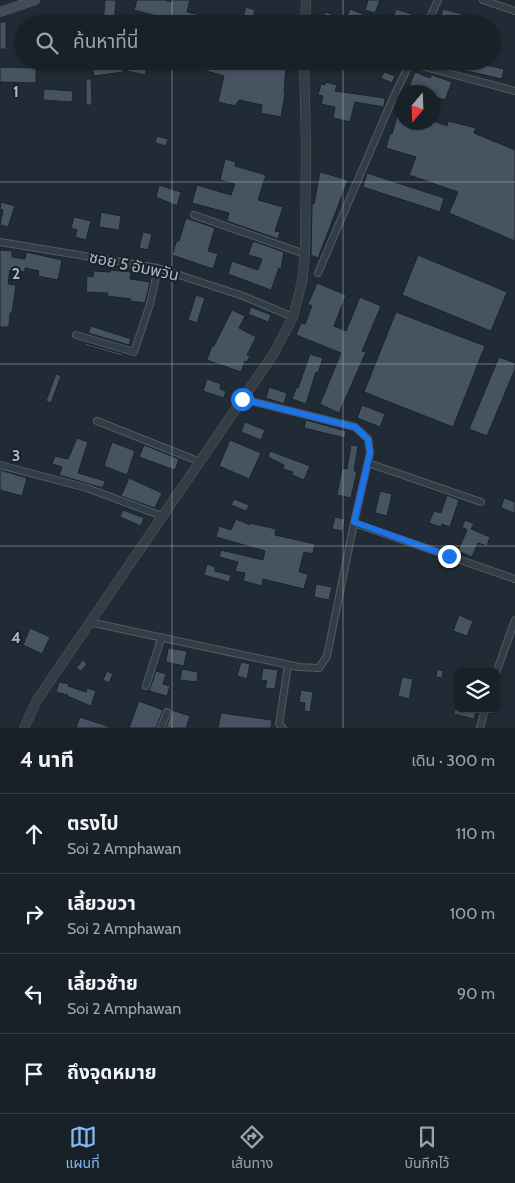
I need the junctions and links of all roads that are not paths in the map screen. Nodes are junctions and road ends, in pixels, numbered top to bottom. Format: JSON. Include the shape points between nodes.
{"nodes":[{"id":1,"x":35,"y":0,"type":"edge"},
{"id":2,"x":306,"y":0,"type":"edge"},
{"id":3,"x":438,"y":0,"type":"edge"},
{"id":4,"x":483,"y":0,"type":"edge"},
{"id":5,"x":515,"y":11,"type":"edge"},
{"id":6,"x":0,"y":12,"type":"edge"},
{"id":7,"x":305,"y":15,"type":"edge"},
{"id":8,"x":431,"y":15,"type":"edge"},
{"id":9,"x":304,"y":70,"type":"edge"},
{"id":10,"x":406,"y":70,"type":"edge"},
{"id":11,"x":438,"y":70,"type":"edge"},
{"id":12,"x":515,"y":92,"type":"edge"},
{"id":13,"x":194,"y":215,"type":"dead end"},
{"id":14,"x":0,"y":242,"type":"edge"},
{"id":15,"x":305,"y":254,"type":"junction"},
{"id":16,"x":158,"y":268,"type":"junction"},
{"id":17,"x":318,"y":272,"type":"dead end"},
{"id":18,"x":292,"y":317,"type":"junction"},
{"id":19,"x":76,"y":335,"type":"dead end"},
{"id":20,"x":242,"y":399,"type":"junction"},
{"id":21,"x":97,"y":420,"type":"dead end"},
{"id":22,"x":198,"y":461,"type":"junction"},
{"id":23,"x":368,"y":463,"type":"junction"},
{"id":24,"x":0,"y":465,"type":"edge"},
{"id":25,"x":481,"y":502,"type":"dead end"},
{"id":26,"x":162,"y":516,"type":"junction"},
{"id":27,"x":354,"y":522,"type":"junction"},
{"id":28,"x":515,"y":579,"type":"edge"},
{"id":29,"x":515,"y":620,"type":"edge"},
{"id":30,"x":89,"y":622,"type":"junction"},
{"id":31,"x":161,"y":638,"type":"junction"},
{"id":32,"x":288,"y":665,"type":"junction"},
{"id":33,"x":498,"y":668,"type":"edge"},
{"id":34,"x":146,"y":686,"type":"dead end"},
{"id":35,"x":167,"y":712,"type":"dead end"},
{"id":36,"x":484,"y":713,"type":"edge"},
{"id":37,"x":24,"y":728,"type":"edge"},
{"id":38,"x":161,"y":728,"type":"edge"},
{"id":39,"x":283,"y":728,"type":"edge"},
{"id":40,"x":480,"y":728,"type":"edge"}],
"edges":[{"from":1,"to":6,"type":"main road"},
{"from":2,"to":7,"type":"street"},
{"from":3,"to":8,"type":"street"},
{"from":4,"to":5,"type":"street"},
{"from":9,"to":15,"type":"street"},
{"from":10,"to":17,"type":"street"},
{"from":11,"to":12,"type":"street"},
{"from":13,"to":15,"type":"street"},
{"from":14,"to":16,"type":"street","name":"ซอย 5 อัมพวัน"},
{"from":15,"to":18,"type":"street","via":[[302,282]]},
{"from":16,"to":18,"type":"street","name":"ซอย 5 อัมพวัน","via":[[243,296]]},
{"from":16,"to":19,"type":"street","via":[[134,352]]},
{"from":18,"to":20,"type":"street","via":[[274,353]]},
{"from":20,"to":22,"type":"street"},
{"from":20,"to":23,"type":"street","via":[[355,427],[368,439]]},
{"from":21,"to":22,"type":"street"},
{"from":22,"to":26,"type":"street"},
{"from":23,"to":25,"type":"street"},
{"from":23,"to":27,"type":"street"},
{"from":24,"to":26,"type":"street","via":[[87,488]]},
{"from":26,"to":30,"type":"street"},
{"from":27,"to":28,"type":"street"},
{"from":27,"to":32,"type":"street","via":[[327,656],[319,668]]},
{"from":29,"to":33,"type":"street"},
{"from":30,"to":31,"type":"street"},
{"from":30,"to":37,"type":"street","via":[[37,700]]},
{"from":31,"to":32,"type":"street"},
{"from":31,"to":34,"type":"street"},
{"from":32,"to":39,"type":"street","via":[[278,724]]},
{"from":35,"to":38,"type":"street"},
{"from":36,"to":40,"type":"street"}]}
